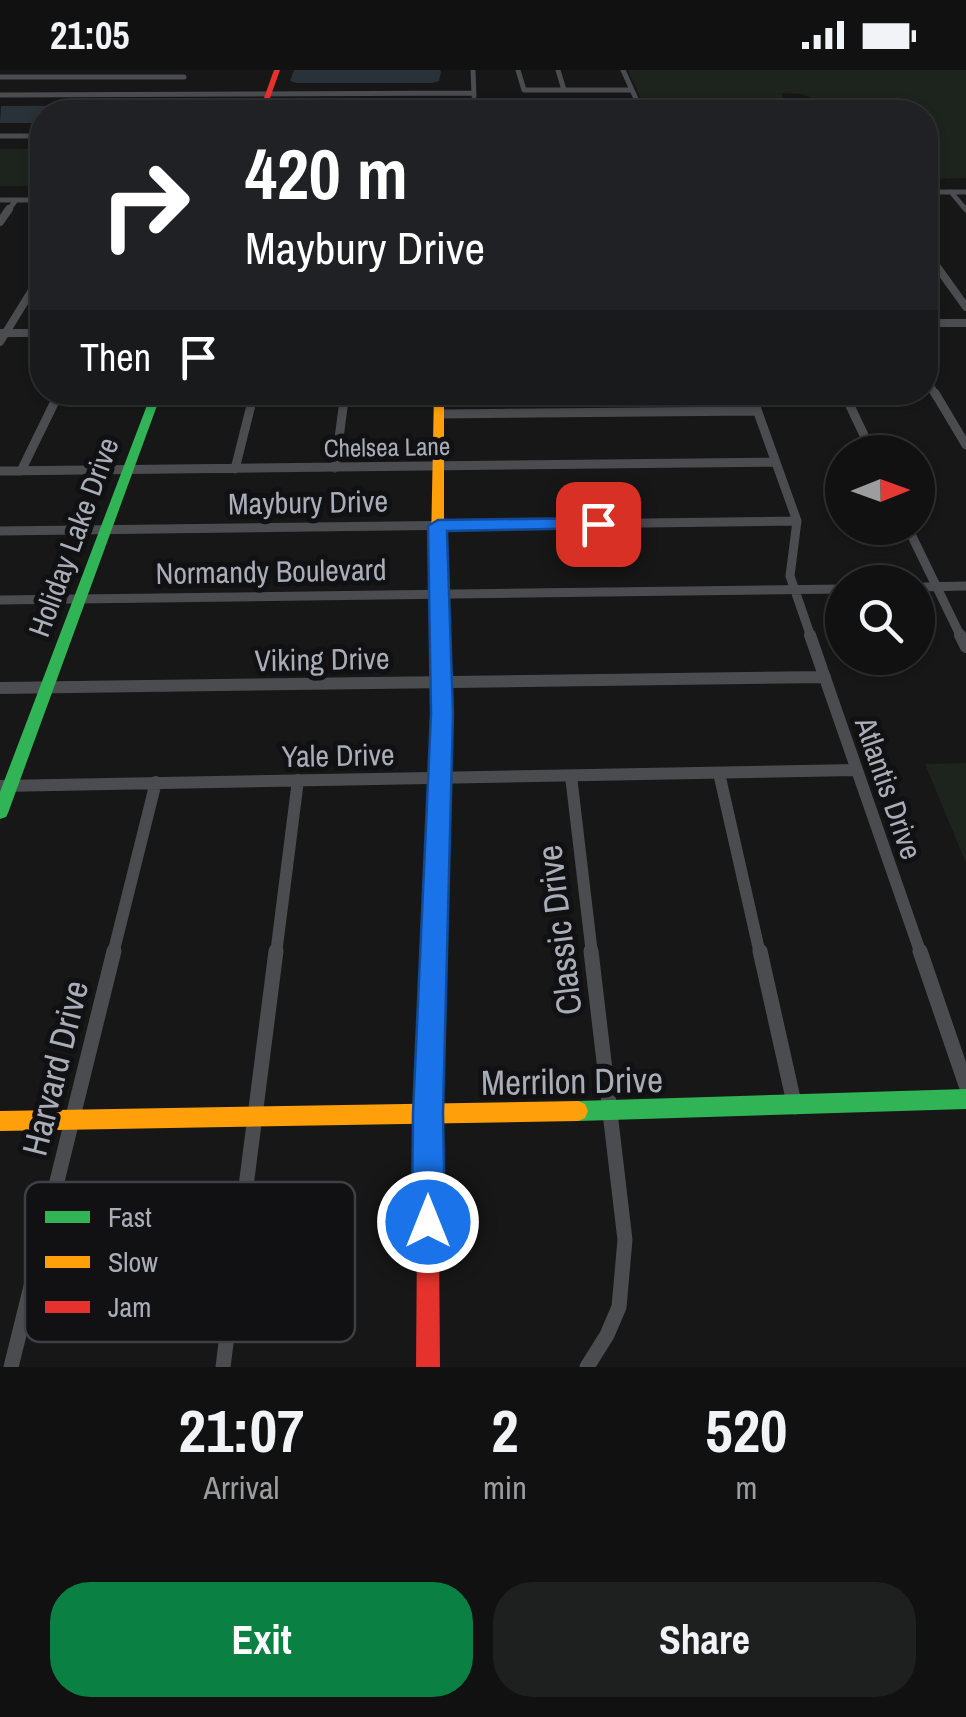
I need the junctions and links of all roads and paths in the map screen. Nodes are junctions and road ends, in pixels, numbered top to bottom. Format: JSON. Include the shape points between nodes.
{"nodes":[{"id":1,"x":111,"y":70,"type":"edge"},
{"id":2,"x":278,"y":70,"type":"edge"},
{"id":3,"x":473,"y":70,"type":"edge"},
{"id":4,"x":518,"y":70,"type":"edge"},
{"id":5,"x":558,"y":70,"type":"edge"},
{"id":6,"x":624,"y":70,"type":"edge"},
{"id":7,"x":186,"y":73,"type":"edge"},
{"id":8,"x":106,"y":77,"type":"junction"},
{"id":9,"x":0,"y":78,"type":"edge"},
{"id":10,"x":564,"y":90,"type":"junction"},
{"id":11,"x":632,"y":90,"type":"junction"},
{"id":12,"x":474,"y":93,"type":"junction"},
{"id":13,"x":174,"y":94,"type":"junction"},
{"id":14,"x":269,"y":94,"type":"junction"},
{"id":15,"x":0,"y":95,"type":"edge"},
{"id":16,"x":267,"y":100,"type":"edge"},
{"id":17,"x":474,"y":100,"type":"edge"},
{"id":18,"x":637,"y":100,"type":"edge"},
{"id":19,"x":0,"y":136,"type":"edge"},
{"id":20,"x":30,"y":136,"type":"edge"},
{"id":21,"x":938,"y":192,"type":"edge"},
{"id":22,"x":951,"y":192,"type":"junction"},
{"id":23,"x":966,"y":192,"type":"edge"},
{"id":24,"x":0,"y":200,"type":"edge"},
{"id":25,"x":16,"y":200,"type":"junction"},
{"id":26,"x":30,"y":200,"type":"edge"},
{"id":27,"x":966,"y":210,"type":"edge"},
{"id":28,"x":0,"y":222,"type":"edge"},
{"id":29,"x":938,"y":268,"type":"edge"},
{"id":30,"x":30,"y":293,"type":"edge"},
{"id":31,"x":966,"y":308,"type":"edge"},
{"id":32,"x":938,"y":323,"type":"edge"},
{"id":33,"x":966,"y":323,"type":"edge"},
{"id":34,"x":30,"y":334,"type":"edge"},
{"id":35,"x":2,"y":336,"type":"edge"},
{"id":36,"x":938,"y":399,"type":"edge"},
{"id":37,"x":54,"y":405,"type":"edge"},
{"id":38,"x":152,"y":405,"type":"edge"},
{"id":39,"x":251,"y":405,"type":"edge"},
{"id":40,"x":343,"y":405,"type":"edge"},
{"id":41,"x":439,"y":405,"type":"edge"},
{"id":42,"x":755,"y":405,"type":"edge"},
{"id":43,"x":848,"y":405,"type":"edge"},
{"id":44,"x":757,"y":411,"type":"junction"},
{"id":45,"x":439,"y":414,"type":"junction"},
{"id":46,"x":864,"y":435,"type":"edge"},
{"id":47,"x":966,"y":445,"type":"edge"},
{"id":48,"x":775,"y":462,"type":"junction"},
{"id":49,"x":438,"y":467,"type":"junction"},
{"id":50,"x":335,"y":468,"type":"junction"},
{"id":51,"x":234,"y":469,"type":"junction"},
{"id":52,"x":128,"y":470,"type":"junction"},
{"id":53,"x":0,"y":471,"type":"edge"},
{"id":54,"x":21,"y":471,"type":"junction"},
{"id":55,"x":797,"y":521,"type":"junction"},
{"id":56,"x":438,"y":526,"type":"junction"},
{"id":57,"x":105,"y":530,"type":"junction"},
{"id":58,"x":0,"y":531,"type":"edge"},
{"id":59,"x":916,"y":545,"type":"edge"},
{"id":60,"x":937,"y":586,"type":"junction"},
{"id":61,"x":966,"y":586,"type":"edge"},
{"id":62,"x":825,"y":589,"type":"edge"},
{"id":63,"x":795,"y":590,"type":"junction"},
{"id":64,"x":437,"y":594,"type":"junction"},
{"id":65,"x":80,"y":599,"type":"junction"},
{"id":66,"x":0,"y":600,"type":"edge"},
{"id":67,"x":966,"y":647,"type":"edge"},
{"id":68,"x":825,"y":677,"type":"junction"},
{"id":69,"x":442,"y":682,"type":"junction"},
{"id":70,"x":47,"y":687,"type":"junction"},
{"id":71,"x":0,"y":688,"type":"edge"},
{"id":72,"x":856,"y":770,"type":"junction"},
{"id":73,"x":719,"y":772,"type":"junction"},
{"id":74,"x":572,"y":776,"type":"junction"},
{"id":75,"x":441,"y":778,"type":"junction"},
{"id":76,"x":298,"y":780,"type":"junction"},
{"id":77,"x":156,"y":782,"type":"junction"},
{"id":78,"x":5,"y":786,"type":"edge"},
{"id":79,"x":0,"y":813,"type":"edge"},
{"id":80,"x":966,"y":1084,"type":"edge"},
{"id":81,"x":966,"y":1100,"type":"edge"},
{"id":82,"x":795,"y":1107,"type":"junction"},
{"id":83,"x":610,"y":1110,"type":"junction"},
{"id":84,"x":428,"y":1113,"type":"junction"},
{"id":85,"x":254,"y":1117,"type":"junction"},
{"id":86,"x":73,"y":1119,"type":"junction"},
{"id":87,"x":0,"y":1121,"type":"edge"},
{"id":88,"x":58,"y":1182,"type":"edge"},
{"id":89,"x":246,"y":1182,"type":"edge"},
{"id":90,"x":25,"y":1314,"type":"edge"},
{"id":91,"x":226,"y":1342,"type":"edge"},
{"id":92,"x":12,"y":1367,"type":"edge"},
{"id":93,"x":223,"y":1367,"type":"edge"},
{"id":94,"x":428,"y":1367,"type":"edge"},
{"id":95,"x":587,"y":1367,"type":"edge"}],
"edges":[{"from":1,"to":8,"type":"street"},
{"from":2,"to":14,"type":"street"},
{"from":3,"to":12,"type":"street"},
{"from":4,"to":10,"type":"street","via":[[522,90]]},
{"from":5,"to":10,"type":"street"},
{"from":6,"to":11,"type":"street"},
{"from":7,"to":8,"type":"street"},
{"from":7,"to":13,"type":"street"},
{"from":8,"to":9,"type":"street"},
{"from":10,"to":11,"type":"street"},
{"from":11,"to":18,"type":"street"},
{"from":12,"to":14,"type":"street"},
{"from":12,"to":17,"type":"street"},
{"from":13,"to":14,"type":"street"},
{"from":13,"to":15,"type":"street"},
{"from":14,"to":16,"type":"street"},
{"from":19,"to":20,"type":"street"},
{"from":21,"to":22,"type":"street"},
{"from":22,"to":23,"type":"street"},
{"from":22,"to":27,"type":"street"},
{"from":24,"to":25,"type":"street"},
{"from":25,"to":26,"type":"street"},
{"from":25,"to":28,"type":"street"},
{"from":29,"to":31,"type":"street"},
{"from":30,"to":35,"type":"street"},
{"from":32,"to":33,"type":"street"},
{"from":34,"to":35,"type":"street"},
{"from":36,"to":47,"type":"street"},
{"from":37,"to":54,"type":"street"},
{"from":38,"to":52,"type":"street","name":"Holiday Lake Drive"},
{"from":39,"to":51,"type":"street"},
{"from":40,"to":50,"type":"street"},
{"from":41,"to":45,"type":"street"},
{"from":42,"to":44,"type":"street","name":"Atlantis Drive"},
{"from":43,"to":46,"type":"street"},
{"from":44,"to":45,"type":"street"},
{"from":44,"to":48,"type":"street","name":"Atlantis Drive"},
{"from":45,"to":49,"type":"street"},
{"from":48,"to":49,"type":"street","name":"Chelsea Lane"},
{"from":48,"to":55,"type":"street","name":"Atlantis Drive"},
{"from":49,"to":50,"type":"street","name":"Chelsea Lane"},
{"from":49,"to":56,"type":"street"},
{"from":50,"to":51,"type":"street","name":"Chelsea Lane"},
{"from":51,"to":52,"type":"street","name":"Chelsea Lane"},
{"from":52,"to":54,"type":"street","name":"Chelsea Lane"},
{"from":52,"to":57,"type":"street","name":"Holiday Lake Drive"},
{"from":53,"to":54,"type":"street","name":"Chelsea Lane"},
{"from":55,"to":56,"type":"street","name":"Maybury Drive"},
{"from":55,"to":63,"type":"street","name":"Atlantis Drive","via":[[790,576]]},
{"from":56,"to":57,"type":"street","name":"Maybury Drive"},
{"from":56,"to":64,"type":"street"},
{"from":57,"to":58,"type":"street","name":"Maybury Drive"},
{"from":57,"to":65,"type":"street","name":"Holiday Lake Drive"},
{"from":59,"to":60,"type":"street"},
{"from":60,"to":61,"type":"street"},
{"from":60,"to":67,"type":"street"},
{"from":62,"to":63,"type":"street","name":"Normandy Boulevard"},
{"from":63,"to":64,"type":"street","name":"Normandy Boulevard"},
{"from":63,"to":68,"type":"street","name":"Atlantis Drive"},
{"from":64,"to":65,"type":"street","name":"Normandy Boulevard"},
{"from":64,"to":69,"type":"street"},
{"from":65,"to":66,"type":"street","name":"Normandy Boulevard"},
{"from":65,"to":70,"type":"street","name":"Holiday Lake Drive"},
{"from":68,"to":69,"type":"street","name":"Viking Drive"},
{"from":68,"to":72,"type":"street","name":"Atlantis Drive"},
{"from":69,"to":70,"type":"street","name":"Viking Drive"},
{"from":69,"to":75,"type":"street"},
{"from":70,"to":71,"type":"street","name":"Viking Drive"},
{"from":70,"to":78,"type":"street","name":"Holiday Lake Drive"},
{"from":72,"to":73,"type":"street","name":"Yale Drive"},
{"from":72,"to":80,"type":"street","name":"Atlantis Drive"},
{"from":73,"to":74,"type":"street","name":"Yale Drive"},
{"from":73,"to":82,"type":"street"},
{"from":74,"to":75,"type":"street","name":"Yale Drive"},
{"from":74,"to":83,"type":"street","name":"Classic Drive"},
{"from":75,"to":76,"type":"street","name":"Yale Drive"},
{"from":75,"to":84,"type":"street"},
{"from":76,"to":77,"type":"street","name":"Yale Drive"},
{"from":76,"to":85,"type":"street"},
{"from":77,"to":78,"type":"street","name":"Yale Drive"},
{"from":77,"to":86,"type":"street","name":"Harvard Drive"},
{"from":78,"to":79,"type":"street","name":"Holiday Lake Drive"},
{"from":81,"to":82,"type":"street","name":"Merrilon Drive"},
{"from":82,"to":83,"type":"street","name":"Merrilon Drive"},
{"from":83,"to":84,"type":"street","name":"Merrilon Drive"},
{"from":83,"to":95,"type":"street","name":"Classic Drive","via":[[626,1240],[625,1295]]},
{"from":84,"to":85,"type":"street","name":"Merrilon Drive"},
{"from":84,"to":94,"type":"street"},
{"from":85,"to":86,"type":"street","name":"Merrilon Drive"},
{"from":85,"to":89,"type":"street"},
{"from":86,"to":87,"type":"street","name":"Merrilon Drive"},
{"from":86,"to":88,"type":"street","name":"Harvard Drive"},
{"from":90,"to":92,"type":"street","name":"Harvard Drive"},
{"from":91,"to":93,"type":"street"}]}
